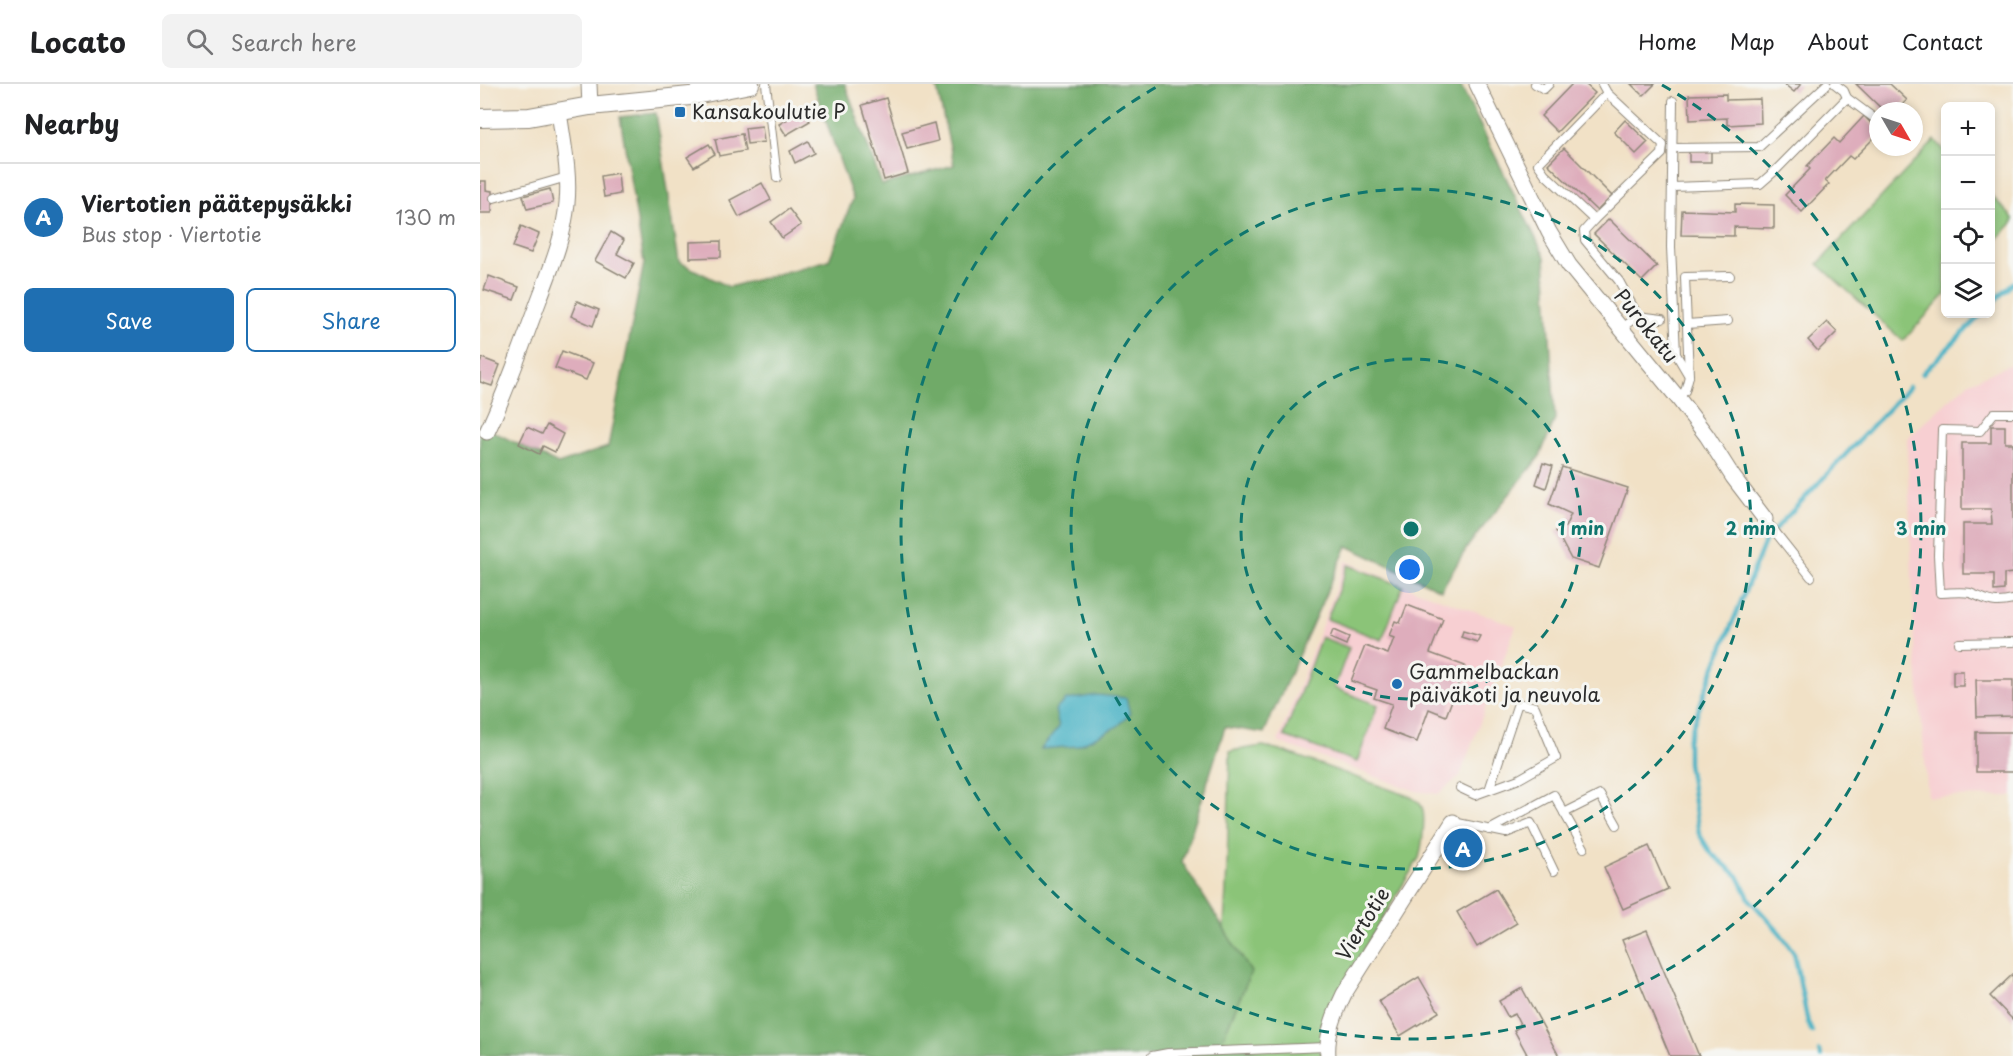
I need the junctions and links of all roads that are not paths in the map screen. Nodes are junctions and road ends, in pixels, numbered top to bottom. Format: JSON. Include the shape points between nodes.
{"nodes":[{"id":1,"x":589,"y":84,"type":"edge"},
{"id":2,"x":750,"y":84,"type":"edge"},
{"id":3,"x":766,"y":84,"type":"edge"},
{"id":4,"x":1477,"y":84,"type":"edge"},
{"id":5,"x":1536,"y":84,"type":"edge"},
{"id":6,"x":1549,"y":84,"type":"edge"},
{"id":7,"x":1602,"y":84,"type":"edge"},
{"id":8,"x":1827,"y":84,"type":"edge"},
{"id":9,"x":1835,"y":84,"type":"edge"},
{"id":10,"x":1607,"y":93,"type":"junction"},
{"id":11,"x":1847,"y":98,"type":"junction"},
{"id":12,"x":1673,"y":101,"type":"dead end"},
{"id":13,"x":590,"y":106,"type":"junction"},
{"id":14,"x":560,"y":112,"type":"junction"},
{"id":15,"x":1869,"y":114,"type":"edge"},
{"id":16,"x":480,"y":118,"type":"edge"},
{"id":17,"x":1673,"y":148,"type":"junction"},
{"id":18,"x":567,"y":177,"type":"junction"},
{"id":19,"x":777,"y":178,"type":"dead end"},
{"id":20,"x":1672,"y":187,"type":"junction"},
{"id":21,"x":494,"y":198,"type":"dead end"},
{"id":22,"x":1594,"y":220,"type":"junction"},
{"id":23,"x":1730,"y":276,"type":"dead end"},
{"id":24,"x":1638,"y":316,"type":"junction"},
{"id":25,"x":1662,"y":319,"type":"dead end"},
{"id":26,"x":1728,"y":321,"type":"dead end"},
{"id":27,"x":1687,"y":324,"type":"junction"},
{"id":28,"x":1621,"y":328,"type":"junction"},
{"id":29,"x":1689,"y":376,"type":"junction"},
{"id":30,"x":1678,"y":398,"type":"junction"},
{"id":31,"x":2013,"y":413,"type":"edge"},
{"id":32,"x":486,"y":432,"type":"dead end"},
{"id":33,"x":1765,"y":519,"type":"joint"},
{"id":34,"x":1811,"y":577,"type":"dead end"},
{"id":35,"x":2013,"y":600,"type":"edge"},
{"id":36,"x":2013,"y":642,"type":"edge"},
{"id":37,"x":1959,"y":643,"type":"dead end"},
{"id":38,"x":1460,"y":788,"type":"dead end"},
{"id":39,"x":1489,"y":790,"type":"junction"},
{"id":40,"x":1564,"y":813,"type":"junction"},
{"id":41,"x":1453,"y":822,"type":"joint"},
{"id":42,"x":1617,"y":825,"type":"dead end"},
{"id":43,"x":1489,"y":830,"type":"junction"},
{"id":44,"x":1584,"y":848,"type":"dead end"},
{"id":45,"x":1554,"y":871,"type":"dead end"},
{"id":46,"x":1327,"y":1052,"type":"edge"},
{"id":47,"x":1152,"y":1056,"type":"edge"}],
"edges":[{"from":1,"to":13,"type":"street"},
{"from":2,"to":13,"type":"street","via":[[690,96]]},
{"from":3,"to":19,"type":"lane"},
{"from":4,"to":28,"type":"street","name":"Purokatu","via":[[1569,265]]},
{"from":5,"to":6,"type":"lane","via":[[1544,88]]},
{"from":7,"to":10,"type":"lane"},
{"from":8,"to":17,"type":"lane","via":[[1759,147]]},
{"from":9,"to":11,"type":"lane"},
{"from":10,"to":22,"type":"lane","via":[[1538,164]]},
{"from":10,"to":22,"type":"lane","via":[[1663,146],[1662,154]]},
{"from":11,"to":15,"type":"lane"},
{"from":11,"to":20,"type":"lane","via":[[1760,184]]},
{"from":12,"to":17,"type":"lane"},
{"from":13,"to":14,"type":"street"},
{"from":14,"to":16,"type":"street"},
{"from":14,"to":18,"type":"street"},
{"from":17,"to":20,"type":"lane"},
{"from":18,"to":21,"type":"lane"},
{"from":18,"to":32,"type":"street","via":[[564,226],[557,252],[505,395]]},
{"from":20,"to":29,"type":"lane","via":[[1676,354]]},
{"from":22,"to":24,"type":"lane","via":[[1584,231],[1585,240],[1619,281]]},
{"from":23,"to":27,"type":"lane","via":[[1685,277]]},
{"from":24,"to":25,"type":"lane"},
{"from":24,"to":28,"type":"lane"},
{"from":26,"to":27,"type":"lane"},
{"from":27,"to":29,"type":"lane"},
{"from":28,"to":30,"type":"street","name":"Purokatu"},
{"from":29,"to":30,"type":"lane","via":[[1685,391]]},
{"from":30,"to":33,"type":"street","name":"Purokatu"},
{"from":31,"to":35,"type":"lane","via":[[1994,413],[1980,430],[1942,430],[1938,555],[1940,593],[1968,592],[1988,602]]},
{"from":33,"to":34,"type":"lane","name":"Purokatu"},
{"from":36,"to":37,"type":"lane"},
{"from":38,"to":39,"type":"lane","via":[[1475,795]]},
{"from":39,"to":39,"type":"lane","via":[[1519,779],[1556,758],[1535,707],[1518,702]]},
{"from":40,"to":42,"type":"lane","via":[[1600,795]]},
{"from":40,"to":43,"type":"lane","via":[[1554,795]]},
{"from":40,"to":44,"type":"lane"},
{"from":41,"to":43,"type":"lane"},
{"from":41,"to":46,"type":"street","name":"Viertotie","via":[[1344,994]]},
{"from":43,"to":45,"type":"lane","via":[[1506,833],[1532,823]]},
{"from":46,"to":47,"type":"lane"}]}
